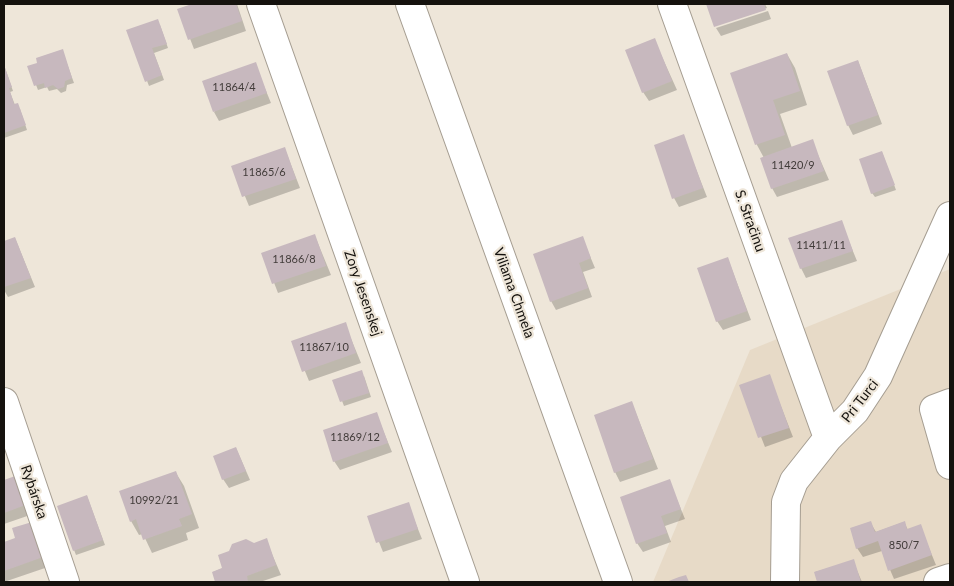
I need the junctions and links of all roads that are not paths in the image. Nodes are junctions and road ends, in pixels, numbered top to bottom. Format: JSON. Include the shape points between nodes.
{"nodes":[{"id":1,"x":261,"y":4,"type":"edge"},
{"id":2,"x":410,"y":4,"type":"edge"},
{"id":3,"x":672,"y":4,"type":"edge"},
{"id":4,"x":950,"y":216,"type":"edge"},
{"id":5,"x":4,"y":402,"type":"edge"},
{"id":6,"x":950,"y":403,"type":"edge"},
{"id":7,"x":828,"y":438,"type":"junction"},
{"id":8,"x":950,"y":465,"type":"edge"},
{"id":9,"x":950,"y":578,"type":"edge"},
{"id":10,"x":65,"y":582,"type":"edge"},
{"id":11,"x":465,"y":582,"type":"edge"},
{"id":12,"x":618,"y":582,"type":"edge"},
{"id":13,"x":785,"y":582,"type":"edge"},
{"id":14,"x":938,"y":582,"type":"edge"}],
"edges":[{"from":1,"to":11,"type":"street","name":"Zory Jesenskej"},
{"from":2,"to":12,"type":"street","name":"Viliama Chmela"},
{"from":3,"to":7,"type":"street","name":"S. Stračinu"},
{"from":4,"to":7,"type":"street","name":"Pri Turci","via":[[878,376],[855,411]]},
{"from":5,"to":10,"type":"street","name":"Rybárska"},
{"from":6,"to":8,"type":"street","via":[[934,409]]},
{"from":7,"to":13,"type":"street","name":"Pri Turci","via":[[794,480],[786,502]]},
{"from":9,"to":14,"type":"street"}]}
